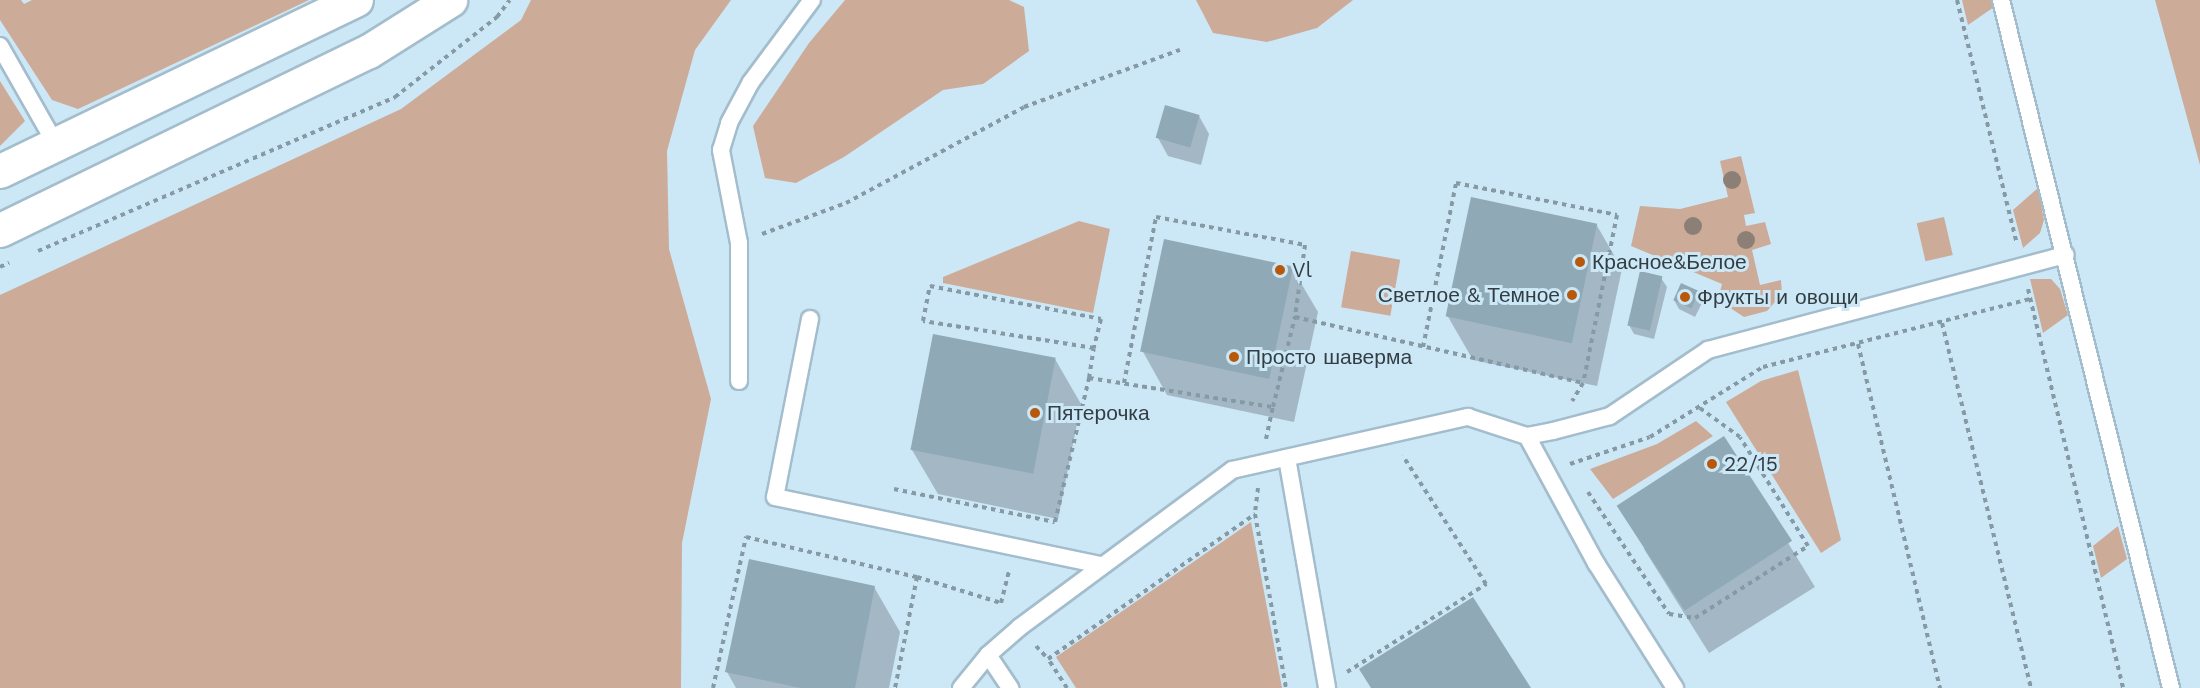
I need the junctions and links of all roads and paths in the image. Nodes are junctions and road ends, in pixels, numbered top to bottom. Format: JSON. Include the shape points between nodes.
{"nodes":[{"id":1,"x":356,"y":0,"type":"edge"},
{"id":2,"x":450,"y":0,"type":"edge"},
{"id":3,"x":510,"y":0,"type":"edge"},
{"id":4,"x":812,"y":0,"type":"edge"},
{"id":5,"x":1957,"y":0,"type":"edge"},
{"id":6,"x":2001,"y":0,"type":"edge"},
{"id":7,"x":0,"y":46,"type":"edge"},
{"id":8,"x":1180,"y":50,"type":"dead end"},
{"id":9,"x":55,"y":143,"type":"junction"},
{"id":10,"x":0,"y":171,"type":"edge"},
{"id":11,"x":0,"y":230,"type":"edge"},
{"id":12,"x":739,"y":243,"type":"junction"},
{"id":13,"x":33,"y":253,"type":"dead end"},
{"id":14,"x":2066,"y":255,"type":"junction"},
{"id":15,"x":11,"y":262,"type":"dead end"},
{"id":16,"x":2023,"y":266,"type":"junction"},
{"id":17,"x":0,"y":267,"type":"edge"},
{"id":18,"x":2030,"y":299,"type":"junction"},
{"id":19,"x":1295,"y":317,"type":"junction"},
{"id":20,"x":810,"y":320,"type":"dead end"},
{"id":21,"x":1942,"y":323,"type":"junction"},
{"id":22,"x":1858,"y":344,"type":"junction"},
{"id":23,"x":1423,"y":347,"type":"junction"},
{"id":24,"x":1094,"y":348,"type":"junction"},
{"id":25,"x":1089,"y":378,"type":"junction"},
{"id":26,"x":739,"y":381,"type":"dead end"},
{"id":27,"x":1125,"y":383,"type":"junction"},
{"id":28,"x":1583,"y":383,"type":"junction"},
{"id":29,"x":1697,"y":406,"type":"junction"},
{"id":30,"x":1552,"y":431,"type":"junction"},
{"id":31,"x":1527,"y":435,"type":"junction"},
{"id":32,"x":1390,"y":436,"type":"junction"},
{"id":33,"x":1287,"y":458,"type":"junction"},
{"id":34,"x":1571,"y":466,"type":"junction"},
{"id":35,"x":1577,"y":476,"type":"dead end"},
{"id":36,"x":1584,"y":485,"type":"dead end"},
{"id":37,"x":894,"y":489,"type":"dead end"},
{"id":38,"x":1026,"y":516,"type":"junction"},
{"id":39,"x":1015,"y":547,"type":"junction"},
{"id":40,"x":1100,"y":565,"type":"junction"},
{"id":41,"x":917,"y":577,"type":"junction"},
{"id":42,"x":988,"y":655,"type":"junction"},
{"id":43,"x":1341,"y":676,"type":"dead end"},
{"id":44,"x":713,"y":688,"type":"edge"},
{"id":45,"x":895,"y":688,"type":"edge"},
{"id":46,"x":962,"y":688,"type":"edge"},
{"id":47,"x":1010,"y":688,"type":"edge"},
{"id":48,"x":1067,"y":688,"type":"edge"},
{"id":49,"x":1286,"y":688,"type":"edge"},
{"id":50,"x":1327,"y":688,"type":"edge"},
{"id":51,"x":1676,"y":688,"type":"edge"},
{"id":52,"x":1941,"y":688,"type":"edge"},
{"id":53,"x":2031,"y":688,"type":"edge"},
{"id":54,"x":2123,"y":688,"type":"edge"},
{"id":55,"x":2171,"y":688,"type":"edge"}],
"edges":[{"from":1,"to":9,"type":"main road"},
{"from":2,"to":11,"type":"main road","via":[[369,51]]},
{"from":3,"to":13,"type":"path","via":[[496,17],[395,97]]},
{"from":4,"to":12,"type":"lane","via":[[751,82],[729,123],[721,150]]},
{"from":5,"to":16,"type":"path"},
{"from":6,"to":14,"type":"lane"},
{"from":7,"to":9,"type":"lane"},
{"from":8,"to":12,"type":"path","via":[[1024,107],[846,203]]},
{"from":9,"to":10,"type":"main road"},
{"from":12,"to":26,"type":"lane"},
{"from":14,"to":16,"type":"lane"},
{"from":14,"to":55,"type":"lane"},
{"from":15,"to":17,"type":"path"},
{"from":16,"to":18,"type":"path"},
{"from":16,"to":30,"type":"lane","via":[[1708,350],[1610,416]]},
{"from":18,"to":21,"type":"path"},
{"from":18,"to":54,"type":"path"},
{"from":19,"to":23,"type":"path"},
{"from":19,"to":27,"type":"path","via":[[1274,407]]},
{"from":19,"to":27,"type":"path","via":[[1305,245],[1156,216]]},
{"from":20,"to":39,"type":"lane","via":[[775,497]]},
{"from":21,"to":22,"type":"path"},
{"from":21,"to":53,"type":"path"},
{"from":22,"to":29,"type":"path","via":[[1763,367]]},
{"from":22,"to":52,"type":"path"},
{"from":23,"to":28,"type":"path"},
{"from":23,"to":28,"type":"path","via":[[1456,183],[1617,215]]},
{"from":24,"to":24,"type":"path","via":[[1101,319],[930,286],[923,321]]},
{"from":24,"to":25,"type":"path"},
{"from":25,"to":27,"type":"path"},
{"from":25,"to":38,"type":"path","via":[[1055,522]]},
{"from":28,"to":30,"type":"path"},
{"from":29,"to":34,"type":"path","via":[[1650,437]]},
{"from":29,"to":36,"type":"path","via":[[1740,437],[1808,546],[1695,618],[1669,614]]},
{"from":30,"to":31,"type":"lane"},
{"from":30,"to":34,"type":"path"},
{"from":31,"to":32,"type":"lane","via":[[1468,417]]},
{"from":31,"to":51,"type":"lane","via":[[1596,563]]},
{"from":32,"to":33,"type":"lane"},
{"from":32,"to":43,"type":"path","via":[[1486,584]]},
{"from":33,"to":40,"type":"lane","via":[[1232,470]]},
{"from":33,"to":50,"type":"lane"},
{"from":34,"to":35,"type":"path"},
{"from":37,"to":38,"type":"path"},
{"from":38,"to":39,"type":"path"},
{"from":39,"to":40,"type":"lane"},
{"from":39,"to":41,"type":"path","via":[[1001,603]]},
{"from":40,"to":42,"type":"lane"},
{"from":41,"to":44,"type":"path","via":[[746,537]]},
{"from":41,"to":45,"type":"path"},
{"from":42,"to":46,"type":"lane"},
{"from":42,"to":47,"type":"lane"},
{"from":48,"to":49,"type":"path","via":[[1048,659],[1255,514]]}]}
